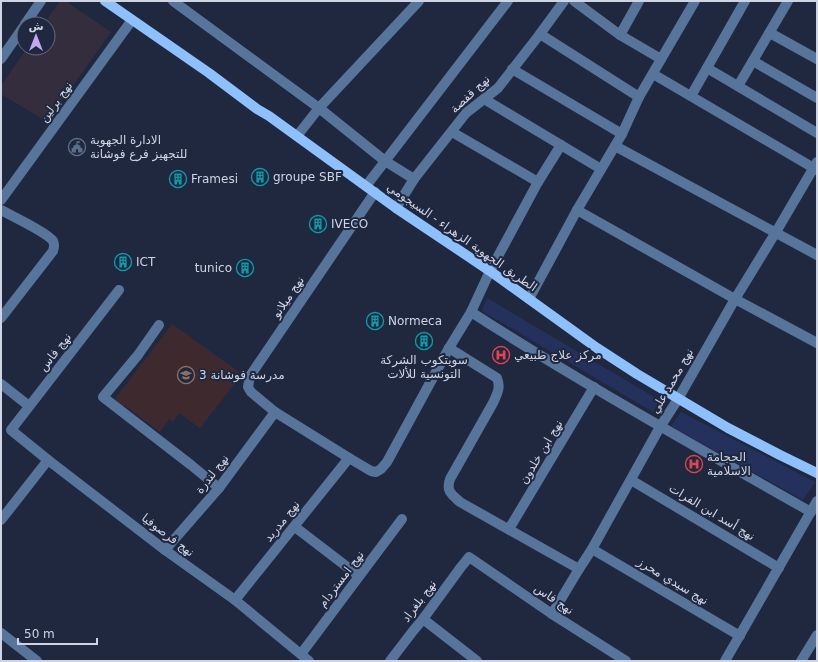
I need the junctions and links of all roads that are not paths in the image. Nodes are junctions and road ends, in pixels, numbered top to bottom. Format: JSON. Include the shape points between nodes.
{"nodes":[{"id":1,"x":41,"y":1,"type":"edge"},
{"id":2,"x":105,"y":1,"type":"edge"},
{"id":3,"x":173,"y":1,"type":"edge"},
{"id":4,"x":419,"y":1,"type":"edge"},
{"id":5,"x":508,"y":1,"type":"edge"},
{"id":6,"x":564,"y":1,"type":"edge"},
{"id":7,"x":574,"y":1,"type":"edge"},
{"id":8,"x":639,"y":1,"type":"edge"},
{"id":9,"x":695,"y":1,"type":"edge"},
{"id":10,"x":745,"y":1,"type":"edge"},
{"id":11,"x":788,"y":1,"type":"edge"},
{"id":12,"x":31,"y":16,"type":"edge"},
{"id":13,"x":132,"y":20,"type":"junction"},
{"id":14,"x":770,"y":33,"type":"junction"},
{"id":15,"x":540,"y":34,"type":"junction"},
{"id":16,"x":620,"y":35,"type":"junction"},
{"id":17,"x":16,"y":38,"type":"edge"},
{"id":18,"x":1,"y":59,"type":"edge"},
{"id":19,"x":661,"y":59,"type":"junction"},
{"id":20,"x":817,"y":59,"type":"edge"},
{"id":21,"x":753,"y":61,"type":"junction"},
{"id":22,"x":512,"y":68,"type":"junction"},
{"id":23,"x":707,"y":68,"type":"junction"},
{"id":24,"x":653,"y":74,"type":"junction"},
{"id":25,"x":738,"y":86,"type":"junction"},
{"id":26,"x":691,"y":96,"type":"junction"},
{"id":27,"x":639,"y":97,"type":"junction"},
{"id":28,"x":817,"y":98,"type":"edge"},
{"id":29,"x":484,"y":99,"type":"junction"},
{"id":30,"x":319,"y":108,"type":"junction"},
{"id":31,"x":452,"y":132,"type":"junction"},
{"id":32,"x":817,"y":133,"type":"edge"},
{"id":33,"x":622,"y":134,"type":"junction"},
{"id":34,"x":297,"y":136,"type":"junction"},
{"id":35,"x":561,"y":145,"type":"junction"},
{"id":36,"x":615,"y":146,"type":"junction"},
{"id":37,"x":385,"y":161,"type":"junction"},
{"id":38,"x":816,"y":167,"type":"edge"},
{"id":39,"x":601,"y":169,"type":"junction"},
{"id":40,"x":414,"y":179,"type":"junction"},
{"id":41,"x":538,"y":182,"type":"junction"},
{"id":42,"x":366,"y":186,"type":"junction"},
{"id":43,"x":375,"y":192,"type":"junction"},
{"id":44,"x":1,"y":200,"type":"edge"},
{"id":45,"x":396,"y":208,"type":"junction"},
{"id":46,"x":1,"y":210,"type":"edge"},
{"id":47,"x":577,"y":210,"type":"junction"},
{"id":48,"x":776,"y":232,"type":"junction"},
{"id":49,"x":817,"y":255,"type":"edge"},
{"id":50,"x":490,"y":271,"type":"junction"},
{"id":51,"x":119,"y":290,"type":"dead end"},
{"id":52,"x":735,"y":299,"type":"junction"},
{"id":53,"x":528,"y":300,"type":"junction"},
{"id":54,"x":471,"y":312,"type":"junction"},
{"id":55,"x":1,"y":318,"type":"edge"},
{"id":56,"x":159,"y":325,"type":"dead end"},
{"id":57,"x":817,"y":343,"type":"edge"},
{"id":58,"x":449,"y":348,"type":"junction"},
{"id":59,"x":1,"y":384,"type":"edge"},
{"id":60,"x":594,"y":387,"type":"junction"},
{"id":61,"x":678,"y":398,"type":"junction"},
{"id":62,"x":29,"y":406,"type":"junction"},
{"id":63,"x":275,"y":412,"type":"junction"},
{"id":64,"x":660,"y":427,"type":"junction"},
{"id":65,"x":12,"y":430,"type":"joint"},
{"id":66,"x":349,"y":458,"type":"junction"},
{"id":67,"x":48,"y":460,"type":"junction"},
{"id":68,"x":817,"y":473,"type":"edge"},
{"id":69,"x":631,"y":480,"type":"junction"},
{"id":70,"x":218,"y":488,"type":"junction"},
{"id":71,"x":817,"y":501,"type":"edge"},
{"id":72,"x":811,"y":512,"type":"junction"},
{"id":73,"x":402,"y":519,"type":"dead end"},
{"id":74,"x":1,"y":520,"type":"edge"},
{"id":75,"x":294,"y":527,"type":"junction"},
{"id":76,"x":509,"y":530,"type":"junction"},
{"id":77,"x":592,"y":549,"type":"junction"},
{"id":78,"x":165,"y":550,"type":"junction"},
{"id":79,"x":469,"y":557,"type":"joint"},
{"id":80,"x":779,"y":568,"type":"junction"},
{"id":81,"x":579,"y":569,"type":"junction"},
{"id":82,"x":359,"y":576,"type":"junction"},
{"id":83,"x":235,"y":600,"type":"junction"},
{"id":84,"x":552,"y":614,"type":"junction"},
{"id":85,"x":424,"y":619,"type":"junction"},
{"id":86,"x":1,"y":633,"type":"edge"},
{"id":87,"x":817,"y":635,"type":"edge"},
{"id":88,"x":740,"y":636,"type":"junction"},
{"id":89,"x":301,"y":654,"type":"junction"},
{"id":90,"x":37,"y":661,"type":"edge"},
{"id":91,"x":309,"y":661,"type":"edge"},
{"id":92,"x":390,"y":661,"type":"edge"},
{"id":93,"x":477,"y":661,"type":"edge"},
{"id":94,"x":626,"y":661,"type":"edge"},
{"id":95,"x":725,"y":661,"type":"edge"},
{"id":96,"x":802,"y":661,"type":"edge"}],
"edges":[{"from":1,"to":12,"type":"street"},
{"from":2,"to":13,"type":"main road","name":"الطريق الجهوية الزهراء - السيجومي"},
{"from":3,"to":30,"type":"street"},
{"from":4,"to":30,"type":"street"},
{"from":5,"to":37,"type":"street"},
{"from":6,"to":15,"type":"street","name":"نهج قفصة"},
{"from":7,"to":16,"type":"street"},
{"from":8,"to":16,"type":"street"},
{"from":9,"to":19,"type":"street"},
{"from":10,"to":23,"type":"street"},
{"from":11,"to":14,"type":"street"},
{"from":13,"to":34,"type":"main road","name":"الطريق الجهوية الزهراء - السيجومي"},
{"from":13,"to":44,"type":"street","name":"نهج برلين"},
{"from":14,"to":20,"type":"street"},
{"from":14,"to":21,"type":"street"},
{"from":15,"to":22,"type":"street","name":"نهج قفصة"},
{"from":15,"to":27,"type":"street"},
{"from":16,"to":19,"type":"street"},
{"from":17,"to":18,"type":"street"},
{"from":19,"to":24,"type":"street"},
{"from":21,"to":25,"type":"street"},
{"from":21,"to":28,"type":"street"},
{"from":22,"to":29,"type":"street","name":"نهج قفصة","via":[[498,88]]},
{"from":22,"to":33,"type":"street"},
{"from":23,"to":25,"type":"street"},
{"from":23,"to":26,"type":"street"},
{"from":24,"to":26,"type":"street"},
{"from":24,"to":27,"type":"street"},
{"from":25,"to":32,"type":"street"},
{"from":26,"to":38,"type":"street"},
{"from":27,"to":33,"type":"street"},
{"from":29,"to":31,"type":"street","name":"نهج قفصة","via":[[466,113]]},
{"from":29,"to":35,"type":"street"},
{"from":30,"to":34,"type":"street"},
{"from":30,"to":37,"type":"street"},
{"from":31,"to":40,"type":"street","name":"نهج قفصة"},
{"from":31,"to":41,"type":"street"},
{"from":33,"to":36,"type":"street"},
{"from":34,"to":42,"type":"main road","name":"الطريق الجهوية الزهراء - السيجومي"},
{"from":35,"to":39,"type":"street"},
{"from":35,"to":41,"type":"street","name":"نهج ميلانو"},
{"from":36,"to":39,"type":"street"},
{"from":36,"to":48,"type":"street"},
{"from":37,"to":40,"type":"street"},
{"from":37,"to":42,"type":"street"},
{"from":38,"to":48,"type":"street","name":"نهج محمد علي"},
{"from":39,"to":47,"type":"street"},
{"from":40,"to":45,"type":"street","name":"نهج قفصة"},
{"from":41,"to":50,"type":"street","name":"نهج ميلانو"},
{"from":42,"to":43,"type":"main road","name":"الطريق الجهوية الزهراء - السيجومي"},
{"from":43,"to":45,"type":"main road","name":"الطريق الجهوية الزهراء - السيجومي"},
{"from":43,"to":63,"type":"street","name":"نهج ميلانو","via":[[250,376],[248,387],[251,392]]},
{"from":45,"to":50,"type":"main road","name":"الطريق الجهوية الزهراء - السيجومي"},
{"from":46,"to":55,"type":"street","via":[[54,242],[53,250]]},
{"from":47,"to":52,"type":"street"},
{"from":47,"to":53,"type":"street"},
{"from":48,"to":49,"type":"street"},
{"from":48,"to":52,"type":"street","name":"نهج محمد علي"},
{"from":50,"to":53,"type":"main road","name":"الطريق الجهوية الزهراء - السيجومي"},
{"from":50,"to":54,"type":"street","name":"نهج ميلانو"},
{"from":51,"to":62,"type":"street","name":"نهج فاس"},
{"from":52,"to":57,"type":"street"},
{"from":52,"to":61,"type":"street","name":"نهج محمد علي"},
{"from":53,"to":61,"type":"main road","name":"الطريق الجهوية الزهراء - السيجومي","via":[[597,348]]},
{"from":54,"to":58,"type":"street","name":"نهج ميلانو"},
{"from":54,"to":60,"type":"street"},
{"from":56,"to":70,"type":"street","via":[[103,397]]},
{"from":58,"to":66,"type":"street","name":"نهج ميلانو","via":[[381,469],[371,471]]},
{"from":58,"to":76,"type":"street","via":[[497,378],[499,383],[499,390],[493,403],[450,479],[450,494]]},
{"from":59,"to":62,"type":"street"},
{"from":60,"to":64,"type":"street"},
{"from":60,"to":76,"type":"street","name":"نهج ابن خلدون"},
{"from":61,"to":64,"type":"street","name":"نهج محمد علي"},
{"from":61,"to":68,"type":"main road","name":"الطريق الجهوية الزهراء - السيجومي","via":[[728,428]]},
{"from":62,"to":65,"type":"street","name":"نهج فاس"},
{"from":63,"to":66,"type":"street","name":"نهج ميلانو"},
{"from":63,"to":70,"type":"street","name":"نهج لندرة"},
{"from":64,"to":69,"type":"street","name":"نهج محمد علي"},
{"from":64,"to":72,"type":"street"},
{"from":65,"to":67,"type":"street","name":"نهج فرصوفيا"},
{"from":66,"to":75,"type":"street","name":"نهج مدريد"},
{"from":67,"to":74,"type":"street"},
{"from":67,"to":78,"type":"street","name":"نهج فرصوفيا"},
{"from":69,"to":77,"type":"street","name":"نهج محمد علي"},
{"from":69,"to":80,"type":"street","name":"نهج أسد ابن الفرات"},
{"from":70,"to":78,"type":"street","name":"نهج لندرة"},
{"from":71,"to":72,"type":"street"},
{"from":72,"to":80,"type":"street"},
{"from":73,"to":82,"type":"street","name":"نهج امستردام"},
{"from":75,"to":82,"type":"street"},
{"from":75,"to":83,"type":"street","name":"نهج مدريد"},
{"from":76,"to":81,"type":"street"},
{"from":77,"to":81,"type":"street","name":"نهج محمد علي"},
{"from":77,"to":88,"type":"street","name":"نهج سيدي محرز"},
{"from":78,"to":83,"type":"street","name":"نهج فرصوفيا"},
{"from":79,"to":84,"type":"street","name":"نهج فاس"},
{"from":79,"to":85,"type":"street","name":"نهج بلغراد"},
{"from":80,"to":88,"type":"street"},
{"from":81,"to":84,"type":"street","name":"نهج محمد علي"},
{"from":82,"to":89,"type":"street","name":"نهج امستردام"},
{"from":83,"to":89,"type":"street","name":"نهج فرصوفيا"},
{"from":84,"to":94,"type":"street","name":"نهج فاس"},
{"from":85,"to":92,"type":"street","name":"نهج بلغراد"},
{"from":85,"to":93,"type":"street"},
{"from":86,"to":90,"type":"street"},
{"from":87,"to":96,"type":"street"},
{"from":88,"to":95,"type":"street"},
{"from":89,"to":91,"type":"street","name":"نهج فرصوفيا"}]}
